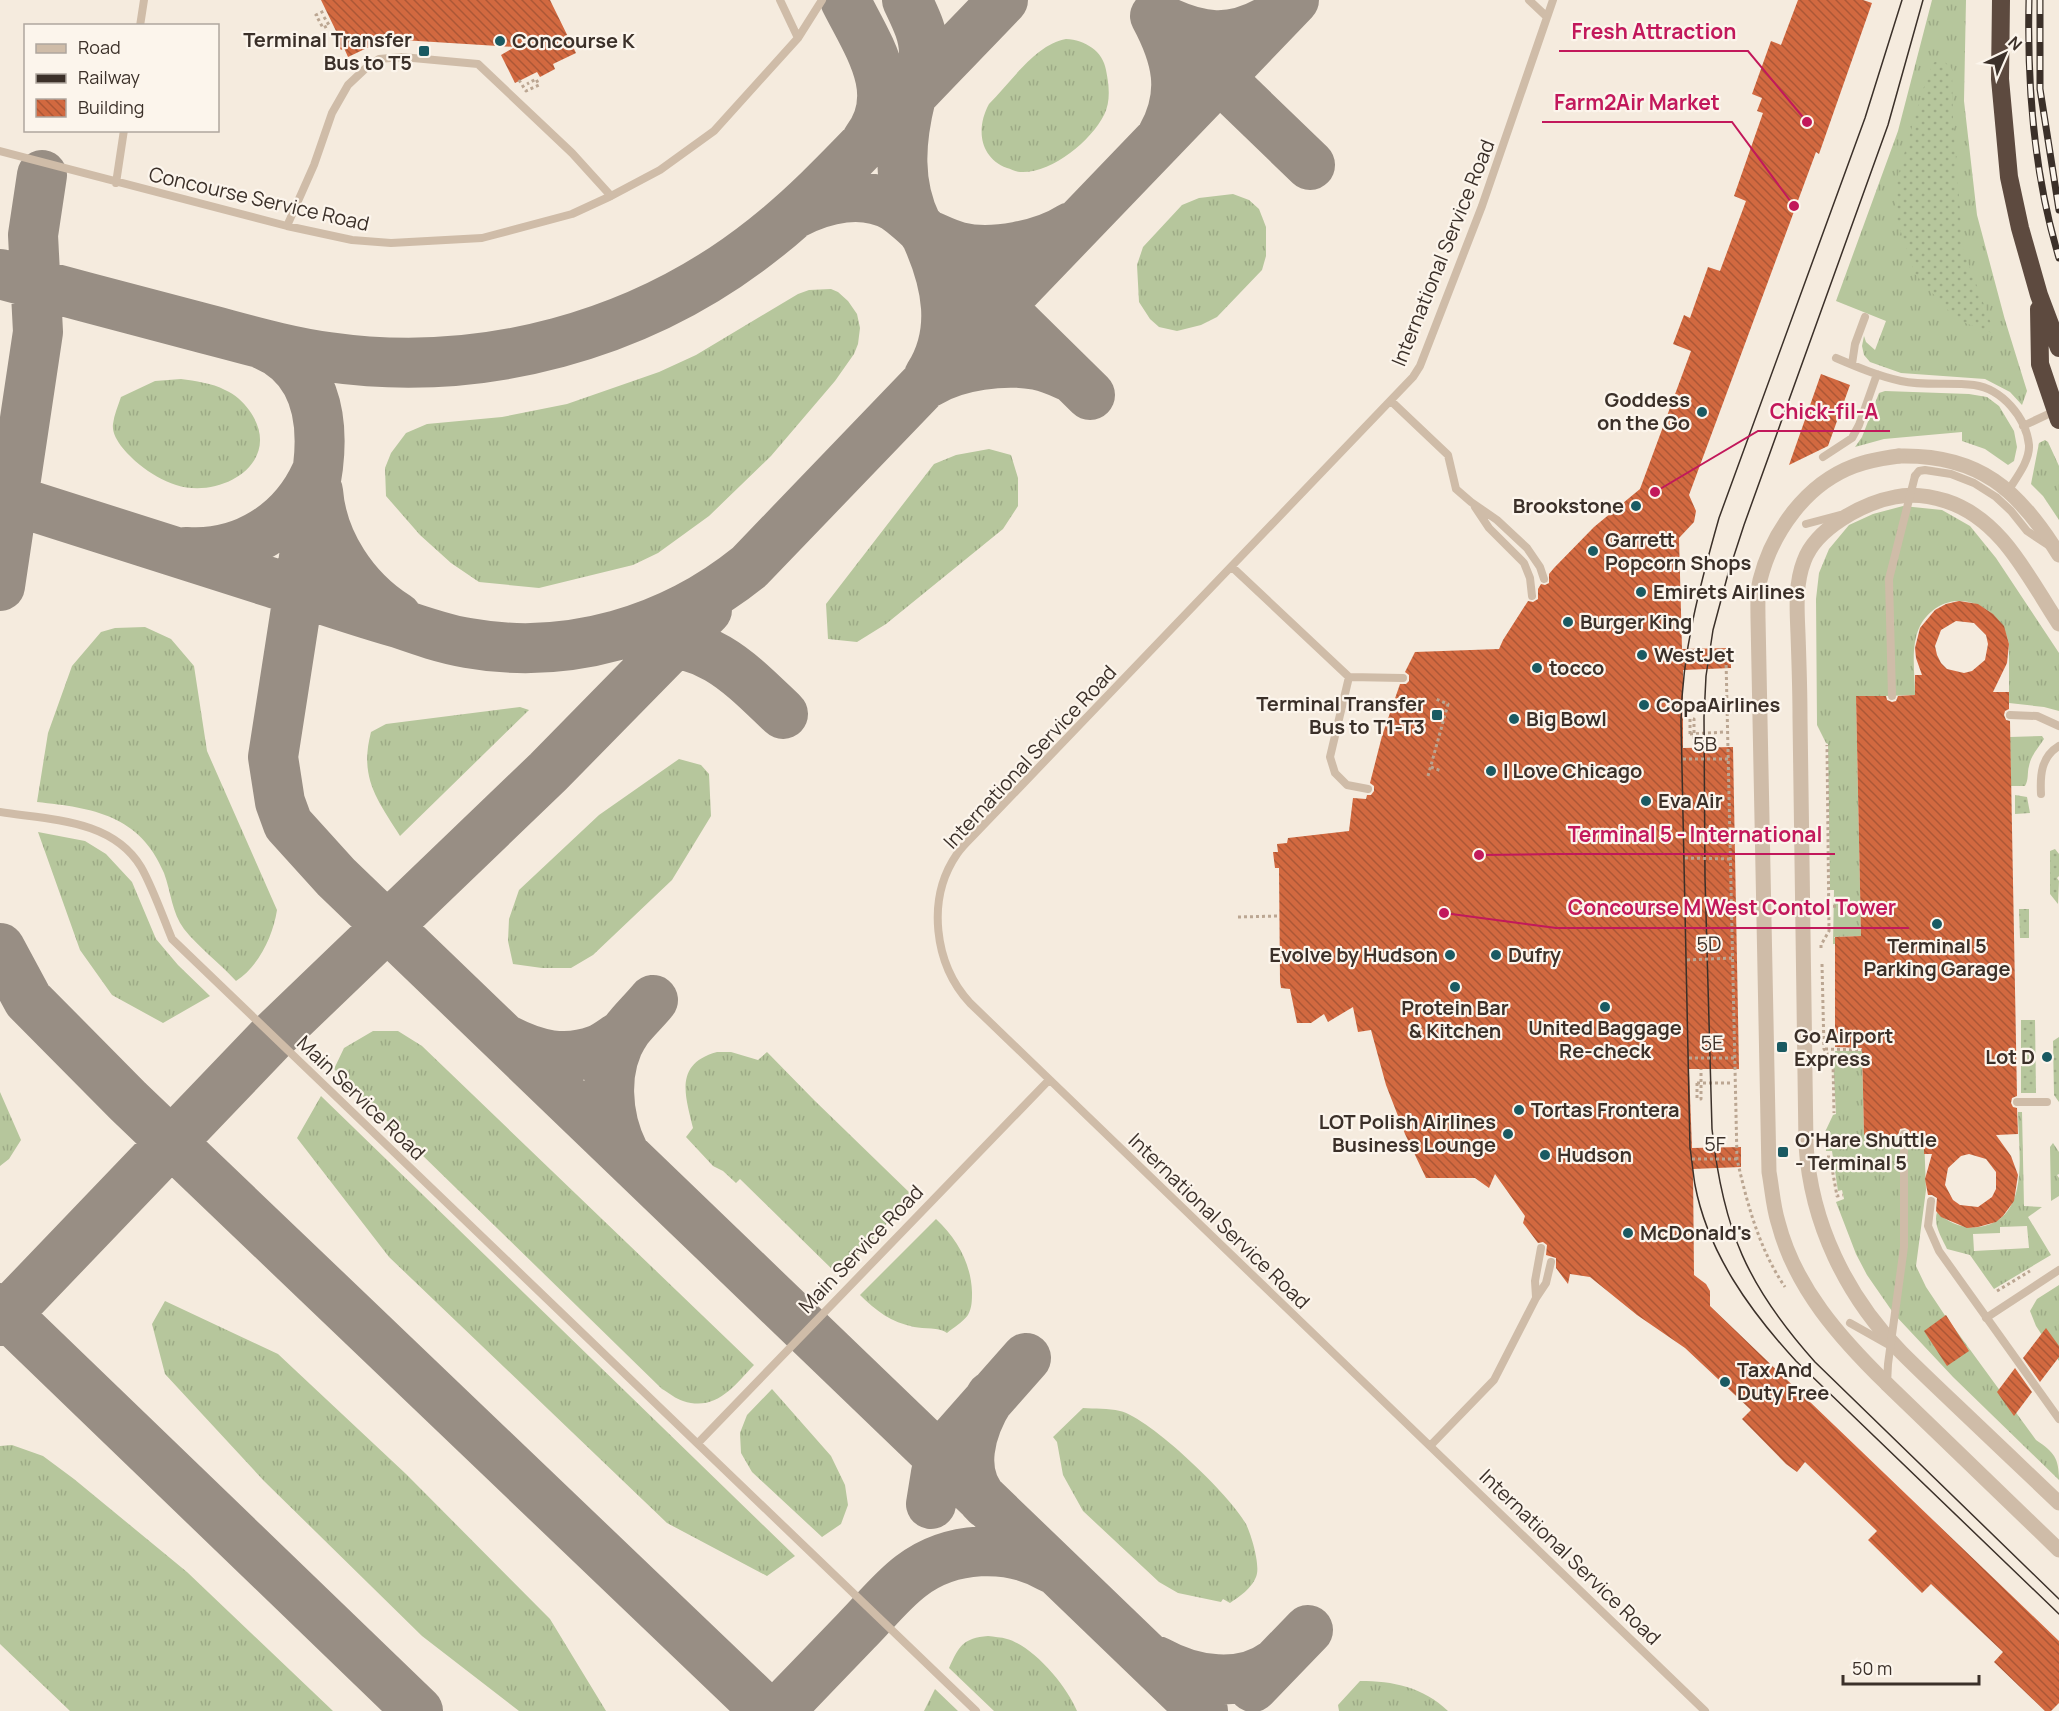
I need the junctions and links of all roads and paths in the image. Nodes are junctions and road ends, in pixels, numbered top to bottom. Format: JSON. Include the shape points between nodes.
{"nodes":[{"id":1,"x":144,"y":0,"type":"edge"},
{"id":2,"x":780,"y":0,"type":"edge"},
{"id":3,"x":822,"y":0,"type":"edge"},
{"id":4,"x":1529,"y":0,"type":"edge"},
{"id":5,"x":1553,"y":0,"type":"edge"},
{"id":6,"x":2001,"y":0,"type":"edge"},
{"id":7,"x":326,"y":10,"type":"dead end"},
{"id":8,"x":324,"y":17,"type":"dead end"},
{"id":9,"x":1547,"y":17,"type":"junction"},
{"id":10,"x":140,"y":24,"type":"edge"},
{"id":11,"x":798,"y":38,"type":"junction"},
{"id":12,"x":527,"y":84,"type":"dead end"},
{"id":13,"x":526,"y":91,"type":"dead end"},
{"id":14,"x":124,"y":132,"type":"edge"},
{"id":15,"x":0,"y":151,"type":"edge"},
{"id":16,"x":116,"y":183,"type":"junction"},
{"id":17,"x":611,"y":196,"type":"junction"},
{"id":18,"x":287,"y":226,"type":"junction"},
{"id":19,"x":2039,"y":295,"type":"junction"},
{"id":20,"x":1865,"y":317,"type":"dead end"},
{"id":21,"x":2059,"y":348,"type":"edge"},
{"id":22,"x":1836,"y":358,"type":"dead end"},
{"id":23,"x":1852,"y":364,"type":"junction"},
{"id":24,"x":1877,"y":374,"type":"junction"},
{"id":25,"x":1391,"y":401,"type":"junction"},
{"id":26,"x":2057,"y":415,"type":"edge"},
{"id":27,"x":2023,"y":426,"type":"junction"},
{"id":28,"x":1823,"y":457,"type":"dead end"},
{"id":29,"x":2008,"y":491,"type":"junction"},
{"id":30,"x":1471,"y":502,"type":"junction"},
{"id":31,"x":1852,"y":512,"type":"junction"},
{"id":32,"x":1806,"y":525,"type":"dead end"},
{"id":33,"x":2057,"y":552,"type":"edge"},
{"id":34,"x":1232,"y":567,"type":"junction"},
{"id":35,"x":1544,"y":579,"type":"dead end"},
{"id":36,"x":1532,"y":596,"type":"dead end"},
{"id":37,"x":2059,"y":624,"type":"edge"},
{"id":38,"x":1683,"y":659,"type":"dead end"},
{"id":39,"x":1726,"y":659,"type":"dead end"},
{"id":40,"x":1349,"y":677,"type":"junction"},
{"id":41,"x":1403,"y":678,"type":"dead end"},
{"id":42,"x":1892,"y":696,"type":"dead end"},
{"id":43,"x":1436,"y":699,"type":"dead end"},
{"id":44,"x":2010,"y":715,"type":"dead end"},
{"id":45,"x":2059,"y":726,"type":"edge"},
{"id":46,"x":1725,"y":732,"type":"dead end"},
{"id":47,"x":1827,"y":745,"type":"dead end"},
{"id":48,"x":2059,"y":746,"type":"edge"},
{"id":49,"x":1694,"y":748,"type":"dead end"},
{"id":50,"x":1683,"y":759,"type":"dead end"},
{"id":51,"x":1728,"y":759,"type":"dead end"},
{"id":52,"x":1431,"y":767,"type":"junction"},
{"id":53,"x":1442,"y":771,"type":"dead end"},
{"id":54,"x":1428,"y":776,"type":"dead end"},
{"id":55,"x":1368,"y":789,"type":"dead end"},
{"id":56,"x":2041,"y":794,"type":"dead end"},
{"id":57,"x":0,"y":812,"type":"edge"},
{"id":58,"x":1685,"y":858,"type":"dead end"},
{"id":59,"x":1730,"y":859,"type":"dead end"},
{"id":60,"x":1861,"y":906,"type":"dead end"},
{"id":61,"x":1779,"y":907,"type":"dead end"},
{"id":62,"x":1735,"y":908,"type":"dead end"},
{"id":63,"x":1757,"y":908,"type":"dead end"},
{"id":64,"x":1279,"y":916,"type":"dead end"},
{"id":65,"x":1238,"y":917,"type":"dead end"},
{"id":66,"x":1733,"y":958,"type":"dead end"},
{"id":67,"x":1687,"y":960,"type":"dead end"},
{"id":68,"x":1824,"y":1049,"type":"junction"},
{"id":69,"x":1863,"y":1050,"type":"dead end"},
{"id":70,"x":1689,"y":1058,"type":"dead end"},
{"id":71,"x":1735,"y":1058,"type":"dead end"},
{"id":72,"x":1701,"y":1069,"type":"dead end"},
{"id":73,"x":1049,"y":1080,"type":"junction"},
{"id":74,"x":1732,"y":1083,"type":"dead end"},
{"id":75,"x":2017,"y":1102,"type":"dead end"},
{"id":76,"x":2047,"y":1102,"type":"dead end"},
{"id":77,"x":1834,"y":1113,"type":"dead end"},
{"id":78,"x":1904,"y":1134,"type":"dead end"},
{"id":79,"x":1827,"y":1157,"type":"dead end"},
{"id":80,"x":1692,"y":1159,"type":"dead end"},
{"id":81,"x":1737,"y":1159,"type":"dead end"},
{"id":82,"x":1843,"y":1195,"type":"dead end"},
{"id":83,"x":1930,"y":1201,"type":"dead end"},
{"id":84,"x":1541,"y":1248,"type":"dead end"},
{"id":85,"x":1551,"y":1262,"type":"dead end"},
{"id":86,"x":2034,"y":1269,"type":"dead end"},
{"id":87,"x":2059,"y":1270,"type":"edge"},
{"id":88,"x":1996,"y":1292,"type":"dead end"},
{"id":89,"x":1536,"y":1298,"type":"junction"},
{"id":90,"x":1986,"y":1318,"type":"junction"},
{"id":91,"x":1850,"y":1323,"type":"dead end"},
{"id":92,"x":1899,"y":1351,"type":"junction"},
{"id":93,"x":1887,"y":1384,"type":"junction"},
{"id":94,"x":2059,"y":1419,"type":"edge"},
{"id":95,"x":698,"y":1443,"type":"junction"},
{"id":96,"x":1430,"y":1446,"type":"junction"},
{"id":97,"x":2059,"y":1503,"type":"edge"},
{"id":98,"x":2059,"y":1550,"type":"edge"},
{"id":99,"x":976,"y":1711,"type":"edge"},
{"id":100,"x":1706,"y":1711,"type":"edge"}],
"edges":[{"from":1,"to":10,"type":"lane"},
{"from":2,"to":11,"type":"lane"},
{"from":3,"to":11,"type":"lane","name":"Concourse Service Road"},
{"from":4,"to":9,"type":"lane"},
{"from":5,"to":9,"type":"lane","name":"International Service Road"},
{"from":6,"to":19,"type":"highway","via":[[2000,79],[2009,177]]},
{"from":7,"to":8,"type":"path","via":[[316,15],[323,28],[329,25]]},
{"from":9,"to":25,"type":"lane","name":"International Service Road","via":[[1482,206],[1420,366]]},
{"from":11,"to":17,"type":"lane","name":"Concourse Service Road","via":[[714,130],[660,170]]},
{"from":12,"to":13,"type":"path","via":[[536,80],[538,85]]},
{"from":14,"to":16,"type":"lane"},
{"from":15,"to":16,"type":"lane","name":"Concourse Service Road"},
{"from":16,"to":18,"type":"lane","name":"Concourse Service Road"},
{"from":17,"to":18,"type":"lane","name":"Concourse Service Road","via":[[572,214],[482,238],[391,243],[352,240]]},
{"from":17,"to":18,"type":"lane","via":[[572,153],[478,64],[402,57],[379,59],[348,85],[332,113]]},
{"from":19,"to":21,"type":"highway"},
{"from":19,"to":26,"type":"highway","via":[[2040,364]]},
{"from":20,"to":23,"type":"lane"},
{"from":22,"to":23,"type":"lane"},
{"from":23,"to":24,"type":"lane"},
{"from":24,"to":27,"type":"lane","via":[[1903,381],[1987,388],[1999,394]]},
{"from":24,"to":28,"type":"lane","via":[[1852,438]]},
{"from":25,"to":30,"type":"lane","via":[[1448,455],[1456,489]]},
{"from":25,"to":34,"type":"lane","name":"International Service Road"},
{"from":26,"to":27,"type":"lane"},
{"from":27,"to":29,"type":"lane","via":[[2029,446],[2023,467]]},
{"from":29,"to":33,"type":"street","via":[[2034,518]]},
{"from":29,"to":93,"type":"street","bridge":true,"via":[[1975,469],[1924,455],[1853,466],[1810,494],[1793,512],[1780,531],[1760,583],[1769,1172],[1778,1222],[1804,1284],[1818,1309],[1852,1350]]},
{"from":30,"to":35,"type":"lane","via":[[1527,548]]},
{"from":30,"to":36,"type":"lane","via":[[1489,528],[1524,563]]},
{"from":31,"to":32,"type":"lane"},
{"from":31,"to":37,"type":"street","via":[[1881,499],[1900,496],[1937,498],[1963,506],[1996,531]]},
{"from":31,"to":92,"type":"street","via":[[1820,537],[1804,558],[1797,597],[1806,1145],[1818,1217],[1832,1252],[1851,1288]]},
{"from":33,"to":42,"type":"lane","bridge":true,"via":[[2026,531],[1996,497],[1974,483],[1951,474],[1919,471],[1890,579]]},
{"from":34,"to":40,"type":"lane"},
{"from":34,"to":73,"type":"lane","name":"International Service Road","via":[[972,837],[957,855],[941,890],[937,909],[939,938],[959,992]]},
{"from":38,"to":39,"type":"path","bridge":true},
{"from":40,"to":41,"type":"lane"},
{"from":40,"to":55,"type":"lane","via":[[1330,757],[1335,774],[1347,785]]},
{"from":43,"to":52,"type":"path","via":[[1448,704]]},
{"from":44,"to":45,"type":"lane","via":[[2037,716]]},
{"from":46,"to":49,"type":"path","bridge":true,"via":[[1690,734],[1690,719],[1694,719]]},
{"from":47,"to":68,"type":"path","via":[[1829,931],[1821,945]]},
{"from":48,"to":56,"type":"lane","via":[[2046,759],[2040,774]]},
{"from":50,"to":51,"type":"path","name":"5B","bridge":true},
{"from":52,"to":53,"type":"path"},
{"from":52,"to":54,"type":"path"},
{"from":57,"to":95,"type":"lane","name":"Main Service Road","via":[[86,826],[111,836],[131,853],[142,869],[172,939]]},
{"from":58,"to":59,"type":"path","bridge":true},
{"from":60,"to":61,"type":"path","bridge":true},
{"from":62,"to":63,"type":"path","bridge":true},
{"from":64,"to":65,"type":"path"},
{"from":66,"to":67,"type":"path","name":"5D","bridge":true},
{"from":68,"to":69,"type":"path"},
{"from":68,"to":77,"type":"path","via":[[1833,1062]]},
{"from":70,"to":71,"type":"path","name":"5E","bridge":true},
{"from":72,"to":74,"type":"path","bridge":true,"via":[[1701,1099],[1697,1098],[1696,1083]]},
{"from":73,"to":95,"type":"lane","name":"Main Service Road"},
{"from":73,"to":96,"type":"lane","name":"International Service Road"},
{"from":75,"to":76,"type":"lane"},
{"from":78,"to":93,"type":"lane","bridge":true,"via":[[1904,1247]]},
{"from":79,"to":82,"type":"path","via":[[1837,1197]]},
{"from":80,"to":81,"type":"path","name":"5F","bridge":true},
{"from":83,"to":90,"type":"lane","via":[[1931,1235]]},
{"from":84,"to":89,"type":"lane"},
{"from":85,"to":89,"type":"lane","via":[[1546,1283]]},
{"from":86,"to":88,"type":"path"},
{"from":87,"to":90,"type":"lane"},
{"from":89,"to":96,"type":"lane","via":[[1494,1380]]},
{"from":90,"to":94,"type":"lane"},
{"from":91,"to":92,"type":"lane"},
{"from":92,"to":97,"type":"street"},
{"from":93,"to":98,"type":"street"},
{"from":95,"to":99,"type":"lane","name":"Main Service Road"},
{"from":96,"to":100,"type":"lane","name":"International Service Road"}]}
